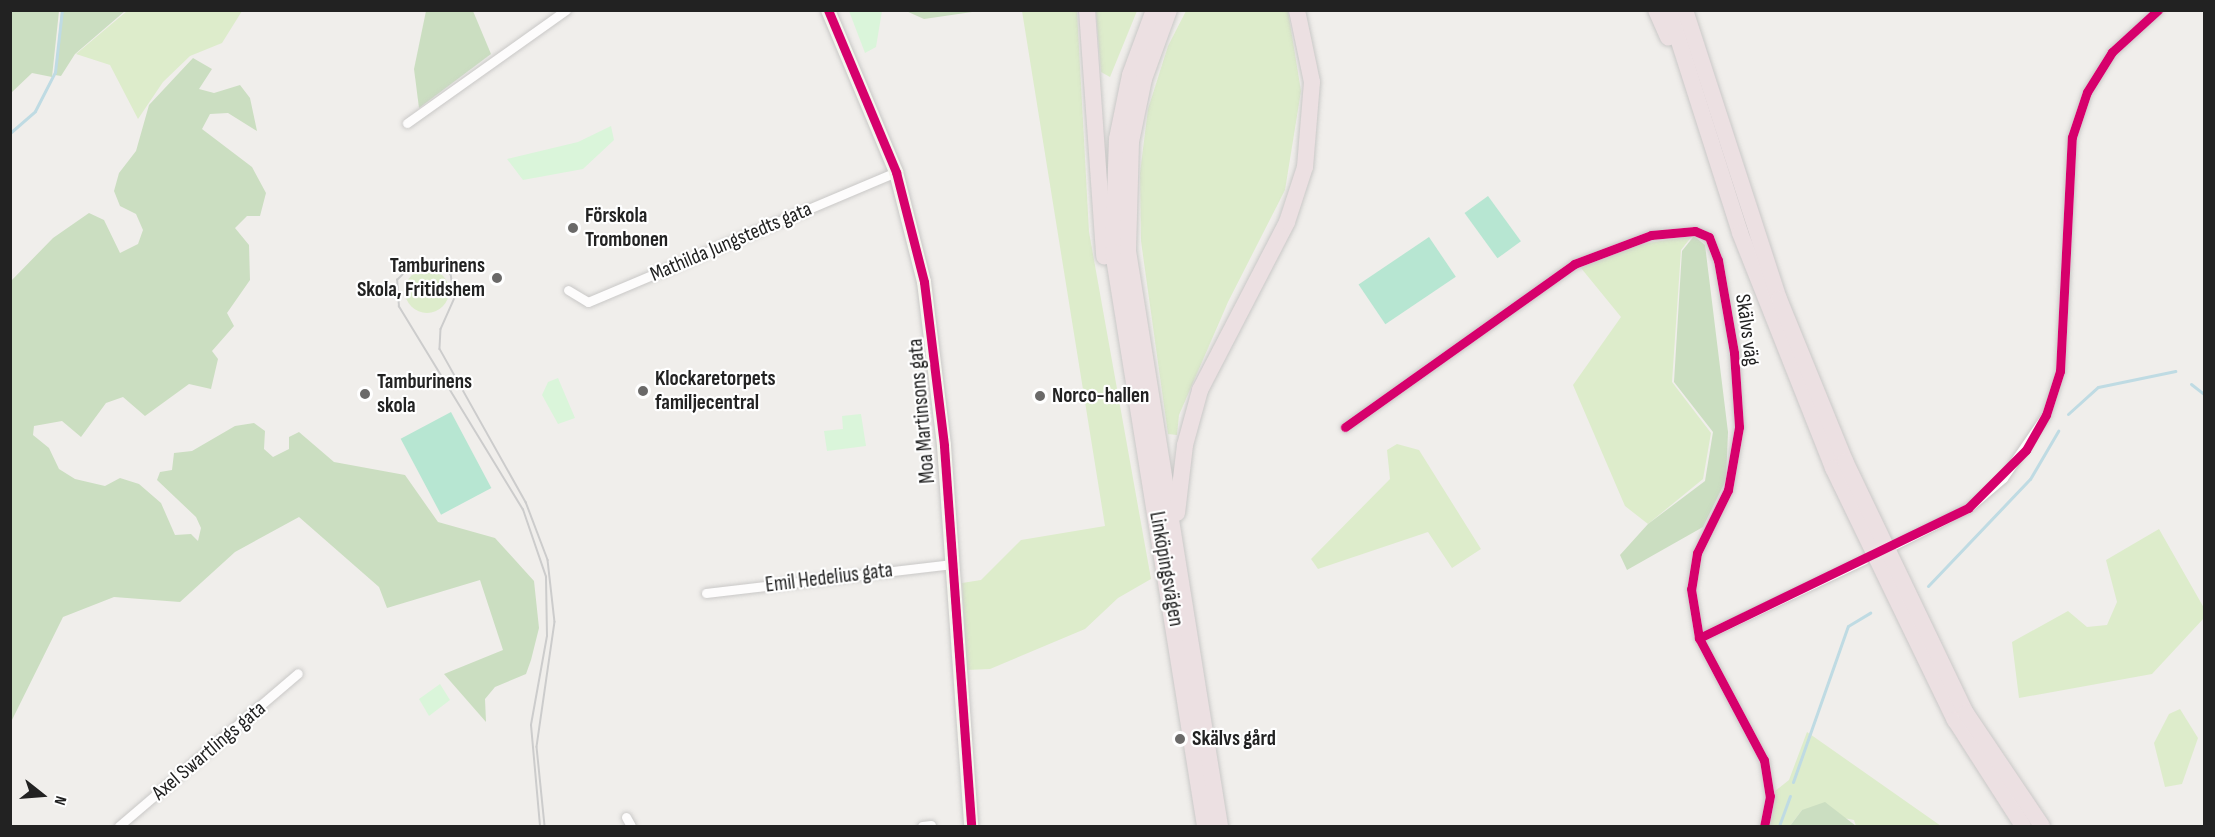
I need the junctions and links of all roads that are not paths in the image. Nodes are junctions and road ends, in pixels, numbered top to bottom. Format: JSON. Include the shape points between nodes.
{"nodes":[{"id":1,"x":566,"y":10,"type":"edge"},
{"id":2,"x":828,"y":10,"type":"edge"},
{"id":3,"x":1087,"y":10,"type":"edge"},
{"id":4,"x":1154,"y":10,"type":"edge"},
{"id":5,"x":1168,"y":10,"type":"edge"},
{"id":6,"x":1297,"y":10,"type":"edge"},
{"id":7,"x":1656,"y":10,"type":"edge"},
{"id":8,"x":1669,"y":10,"type":"edge"},
{"id":9,"x":1685,"y":10,"type":"edge"},
{"id":10,"x":2158,"y":10,"type":"edge"},
{"id":11,"x":1694,"y":93,"type":"junction"},
{"id":12,"x":1130,"y":106,"type":"junction"},
{"id":13,"x":407,"y":123,"type":"dead end"},
{"id":14,"x":896,"y":172,"type":"junction"},
{"id":15,"x":568,"y":290,"type":"dead end"},
{"id":16,"x":1121,"y":312,"type":"junction"},
{"id":17,"x":1345,"y":427,"type":"dead end"},
{"id":18,"x":1175,"y":541,"type":"junction"},
{"id":19,"x":1894,"y":545,"type":"dead end"},
{"id":20,"x":1863,"y":560,"type":"dead end"},
{"id":21,"x":952,"y":564,"type":"junction"},
{"id":22,"x":706,"y":593,"type":"dead end"},
{"id":23,"x":1699,"y":638,"type":"junction"},
{"id":24,"x":298,"y":673,"type":"dead end"},
{"id":25,"x":626,"y":817,"type":"dead end"},
{"id":26,"x":119,"y":826,"type":"edge"},
{"id":27,"x":631,"y":826,"type":"edge"},
{"id":28,"x":971,"y":826,"type":"edge"},
{"id":29,"x":1205,"y":826,"type":"edge"},
{"id":30,"x":1220,"y":826,"type":"edge"},
{"id":31,"x":1764,"y":826,"type":"edge"},
{"id":32,"x":2023,"y":826,"type":"edge"},
{"id":33,"x":2042,"y":826,"type":"edge"}],
"edges":[{"from":1,"to":13,"type":"street"},
{"from":2,"to":14,"type":"street","name":"Moa Martinsons gata"},
{"from":3,"to":16,"type":"highway","via":[[1103,248]]},
{"from":4,"to":12,"type":"highway"},
{"from":5,"to":12,"type":"highway"},
{"from":6,"to":18,"type":"highway","via":[[1312,82],[1305,167],[1287,222],[1200,390],[1181,469]]},
{"from":7,"to":11,"type":"highway"},
{"from":8,"to":11,"type":"highway"},
{"from":9,"to":33,"type":"highway","via":[[1779,299],[1845,461],[1966,713]]},
{"from":10,"to":19,"type":"street","via":[[2112,52],[2087,92],[2072,137],[2060,371],[2046,415],[2026,450],[1995,486],[1968,508]]},
{"from":11,"to":32,"type":"highway","via":[[1763,295],[1833,468],[1955,720]]},
{"from":12,"to":16,"type":"highway","via":[[1113,213]]},
{"from":12,"to":18,"type":"highway","via":[[1128,251]]},
{"from":14,"to":15,"type":"street","name":"Mathilda Jungstedts gata","via":[[588,302]]},
{"from":14,"to":21,"type":"street","name":"Moa Martinsons gata","via":[[936,351]]},
{"from":16,"to":29,"type":"highway","name":"Linköpingsvägen"},
{"from":17,"to":23,"type":"street","name":"Skälvs väg","via":[[1574,264],[1651,235],[1695,231],[1709,237],[1718,260],[1734,353],[1739,427],[1728,490],[1697,553],[1691,589]]},
{"from":18,"to":30,"type":"highway","name":"Linköpingsvägen"},
{"from":20,"to":23,"type":"street"},
{"from":21,"to":22,"type":"street","name":"Emil Hedelius gata"},
{"from":21,"to":28,"type":"street","name":"Moa Martinsons gata"},
{"from":23,"to":31,"type":"street","name":"Skälvs väg","via":[[1764,760],[1770,796]]},
{"from":24,"to":26,"type":"street","name":"Axel Swartlings gata"},
{"from":25,"to":27,"type":"street"}]}
